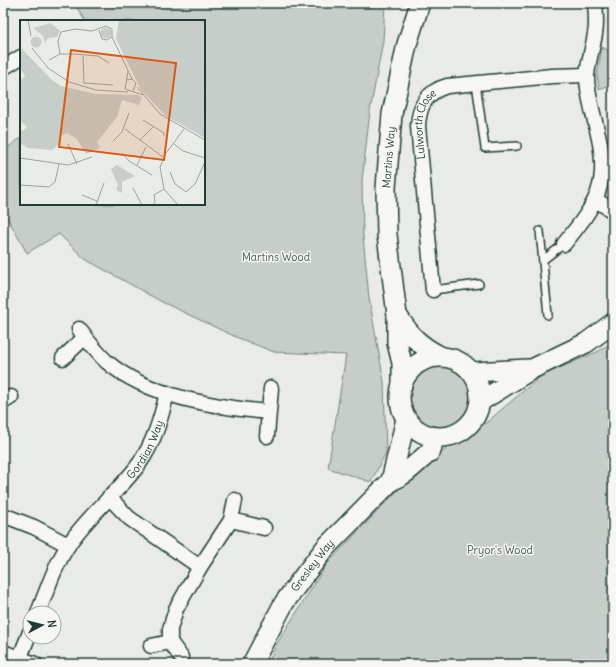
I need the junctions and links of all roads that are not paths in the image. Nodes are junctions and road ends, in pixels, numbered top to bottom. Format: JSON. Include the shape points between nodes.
{"nodes":[{"id":1,"x":420,"y":3,"type":"edge"},
{"id":2,"x":595,"y":3,"type":"edge"},
{"id":3,"x":20,"y":58,"type":"edge"},
{"id":4,"x":3,"y":68,"type":"edge"},
{"id":5,"x":587,"y":75,"type":"junction"},
{"id":6,"x":476,"y":83,"type":"junction"},
{"id":7,"x":517,"y":146,"type":"dead end"},
{"id":8,"x":596,"y":200,"type":"junction"},
{"id":9,"x":613,"y":211,"type":"edge"},
{"id":10,"x":540,"y":231,"type":"dead end"},
{"id":11,"x":564,"y":244,"type":"joint"},
{"id":12,"x":543,"y":260,"type":"junction"},
{"id":13,"x":479,"y":284,"type":"dead end"},
{"id":14,"x":434,"y":290,"type":"joint"},
{"id":15,"x":397,"y":315,"type":"junction"},
{"id":16,"x":548,"y":315,"type":"dead end"},
{"id":17,"x":613,"y":323,"type":"edge"},
{"id":18,"x":440,"y":356,"type":"junction"},
{"id":19,"x":63,"y":358,"type":"dead end"},
{"id":20,"x":532,"y":368,"type":"junction"},
{"id":21,"x":473,"y":372,"type":"junction"},
{"id":22,"x":402,"y":386,"type":"junction"},
{"id":23,"x":271,"y":388,"type":"dead end"},
{"id":24,"x":167,"y":393,"type":"junction"},
{"id":25,"x":481,"y":401,"type":"junction"},
{"id":26,"x":268,"y":412,"type":"junction"},
{"id":27,"x":406,"y":419,"type":"junction"},
{"id":28,"x":267,"y":436,"type":"dead end"},
{"id":29,"x":434,"y":437,"type":"junction"},
{"id":30,"x":391,"y":481,"type":"junction"},
{"id":31,"x":109,"y":497,"type":"junction"},
{"id":32,"x":235,"y":500,"type":"dead end"},
{"id":33,"x":3,"y":515,"type":"edge"},
{"id":34,"x":231,"y":520,"type":"junction"},
{"id":35,"x":264,"y":528,"type":"dead end"},
{"id":36,"x":68,"y":545,"type":"junction"},
{"id":37,"x":200,"y":567,"type":"junction"},
{"id":38,"x":41,"y":605,"type":"edge"},
{"id":39,"x":170,"y":642,"type":"junction"},
{"id":40,"x":25,"y":645,"type":"edge"},
{"id":41,"x":151,"y":646,"type":"dead end"},
{"id":42,"x":3,"y":652,"type":"edge"},
{"id":43,"x":20,"y":657,"type":"junction"},
{"id":44,"x":181,"y":657,"type":"dead end"},
{"id":45,"x":35,"y":664,"type":"edge"},
{"id":46,"x":252,"y":664,"type":"edge"}],
"edges":[{"from":1,"to":15,"type":"street","name":"Martins Way","via":[[398,81],[388,149],[387,235]]},
{"from":2,"to":5,"type":"street","via":[[596,27]]},
{"from":3,"to":4,"type":"street"},
{"from":5,"to":6,"type":"street","name":"Lulworth Close"},
{"from":5,"to":8,"type":"street","via":[[591,107],[602,154]]},
{"from":6,"to":7,"type":"lane","via":[[485,148]]},
{"from":6,"to":14,"type":"street","name":"Lulworth Close","via":[[440,88],[427,97],[419,109],[418,126]]},
{"from":8,"to":9,"type":"street"},
{"from":8,"to":11,"type":"street"},
{"from":10,"to":12,"type":"lane"},
{"from":11,"to":12,"type":"lane"},
{"from":12,"to":16,"type":"lane"},
{"from":13,"to":14,"type":"lane"},
{"from":15,"to":18,"type":"street","name":"Martins Way","via":[[421,346]]},
{"from":15,"to":22,"type":"street","name":"Martins Way"},
{"from":17,"to":20,"type":"street","via":[[586,343]]},
{"from":18,"to":21,"type":"street","via":[[464,363]]},
{"from":18,"to":22,"type":"street","via":[[416,364],[407,374]]},
{"from":19,"to":24,"type":"street","via":[[82,333],[108,363]]},
{"from":20,"to":21,"type":"street"},
{"from":20,"to":25,"type":"street"},
{"from":21,"to":25,"type":"street","via":[[478,381]]},
{"from":22,"to":27,"type":"street","via":[[400,397]]},
{"from":23,"to":26,"type":"street"},
{"from":24,"to":26,"type":"street","via":[[230,408]]},
{"from":24,"to":31,"type":"street","name":"Gordian Way","via":[[159,424],[140,463]]},
{"from":25,"to":29,"type":"street","via":[[470,425],[459,433],[447,437]]},
{"from":26,"to":28,"type":"street"},
{"from":27,"to":29,"type":"street","via":[[423,434]]},
{"from":27,"to":30,"type":"street"},
{"from":29,"to":30,"type":"street","name":"Gresley Way","via":[[431,451],[403,477]]},
{"from":30,"to":46,"type":"street","name":"Gresley Way","via":[[326,547],[303,577],[284,603]]},
{"from":31,"to":36,"type":"street","name":"Gordian Way"},
{"from":31,"to":37,"type":"street","via":[[128,518]]},
{"from":32,"to":34,"type":"street"},
{"from":33,"to":36,"type":"street","via":[[34,527]]},
{"from":34,"to":35,"type":"street"},
{"from":34,"to":37,"type":"street"},
{"from":36,"to":38,"type":"street","name":"Gordian Way","via":[[54,570]]},
{"from":37,"to":39,"type":"street","via":[[176,608],[170,629]]},
{"from":39,"to":41,"type":"street"},
{"from":39,"to":44,"type":"street"},
{"from":40,"to":43,"type":"street"},
{"from":42,"to":43,"type":"street"},
{"from":43,"to":45,"type":"street"}]}
